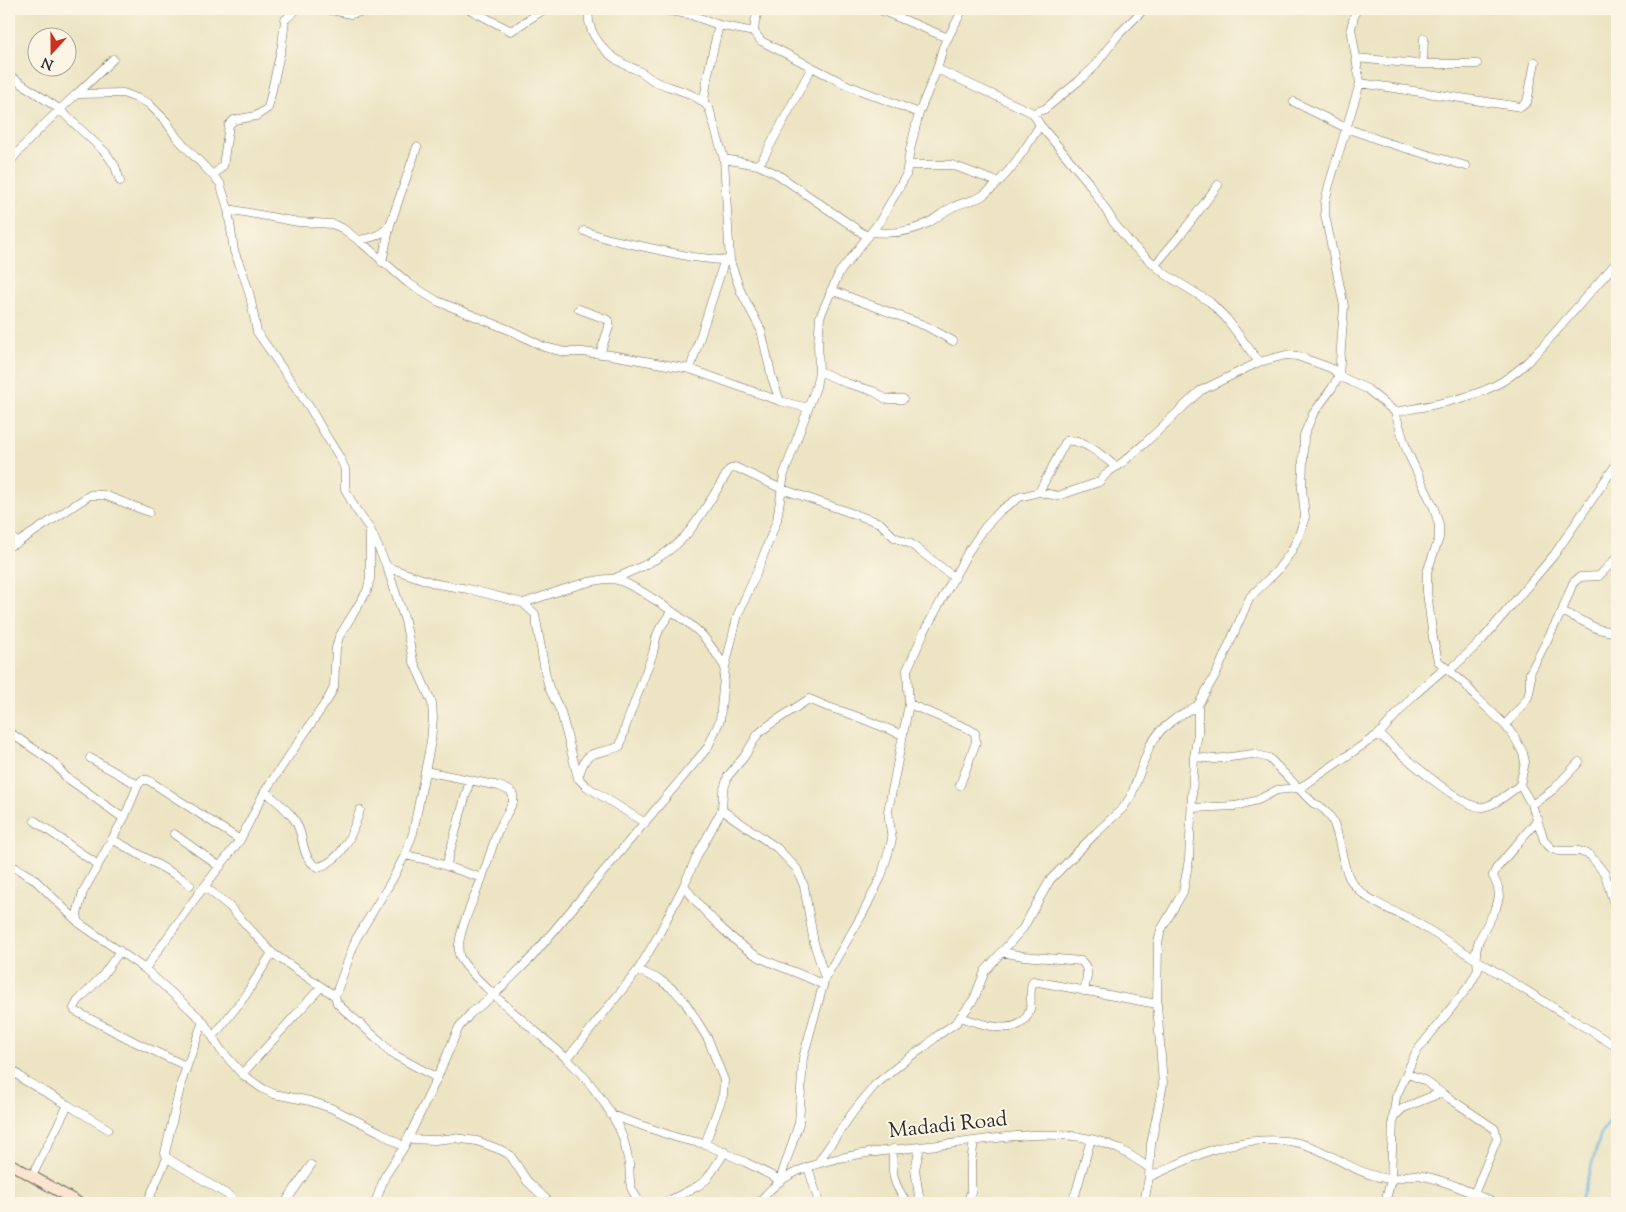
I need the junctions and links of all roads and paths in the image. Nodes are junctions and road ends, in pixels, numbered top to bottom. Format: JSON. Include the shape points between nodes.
{"nodes":[{"id":1,"x":297,"y":9,"type":"edge"},
{"id":2,"x":326,"y":9,"type":"edge"},
{"id":3,"x":373,"y":9,"type":"edge"},
{"id":4,"x":468,"y":9,"type":"edge"},
{"id":5,"x":545,"y":9,"type":"edge"},
{"id":6,"x":589,"y":9,"type":"edge"},
{"id":7,"x":657,"y":9,"type":"edge"},
{"id":8,"x":702,"y":9,"type":"edge"},
{"id":9,"x":759,"y":9,"type":"edge"},
{"id":10,"x":878,"y":9,"type":"edge"},
{"id":11,"x":963,"y":9,"type":"edge"},
{"id":12,"x":1144,"y":9,"type":"edge"},
{"id":13,"x":1356,"y":9,"type":"edge"},
{"id":14,"x":702,"y":18,"type":"junction"},
{"id":15,"x":719,"y":25,"type":"junction"},
{"id":16,"x":754,"y":32,"type":"junction"},
{"id":17,"x":948,"y":38,"type":"junction"},
{"id":18,"x":1424,"y":38,"type":"dead end"},
{"id":19,"x":113,"y":58,"type":"dead end"},
{"id":20,"x":1356,"y":58,"type":"junction"},
{"id":21,"x":1535,"y":62,"type":"dead end"},
{"id":22,"x":1423,"y":63,"type":"junction"},
{"id":23,"x":1477,"y":64,"type":"dead end"},
{"id":24,"x":812,"y":67,"type":"junction"},
{"id":25,"x":936,"y":69,"type":"junction"},
{"id":26,"x":9,"y":75,"type":"edge"},
{"id":27,"x":1360,"y":83,"type":"junction"},
{"id":28,"x":78,"y":94,"type":"junction"},
{"id":29,"x":1294,"y":102,"type":"dead end"},
{"id":30,"x":704,"y":103,"type":"junction"},
{"id":31,"x":59,"y":109,"type":"junction"},
{"id":32,"x":919,"y":113,"type":"junction"},
{"id":33,"x":1033,"y":113,"type":"junction"},
{"id":34,"x":1040,"y":125,"type":"junction"},
{"id":35,"x":1346,"y":128,"type":"junction"},
{"id":36,"x":417,"y":147,"type":"dead end"},
{"id":37,"x":724,"y":158,"type":"junction"},
{"id":38,"x":9,"y":162,"type":"edge"},
{"id":39,"x":758,"y":165,"type":"junction"},
{"id":40,"x":908,"y":165,"type":"junction"},
{"id":41,"x":1466,"y":166,"type":"dead end"},
{"id":42,"x":213,"y":175,"type":"junction"},
{"id":43,"x":120,"y":181,"type":"dead end"},
{"id":44,"x":998,"y":182,"type":"junction"},
{"id":45,"x":1218,"y":185,"type":"dead end"},
{"id":46,"x":228,"y":209,"type":"junction"},
{"id":47,"x":390,"y":225,"type":"junction"},
{"id":48,"x":584,"y":231,"type":"dead end"},
{"id":49,"x":870,"y":234,"type":"junction"},
{"id":50,"x":358,"y":240,"type":"junction"},
{"id":51,"x":382,"y":262,"type":"junction"},
{"id":52,"x":727,"y":262,"type":"junction"},
{"id":53,"x":1617,"y":262,"type":"edge"},
{"id":54,"x":1155,"y":265,"type":"junction"},
{"id":55,"x":832,"y":290,"type":"junction"},
{"id":56,"x":579,"y":309,"type":"dead end"},
{"id":57,"x":953,"y":341,"type":"dead end"},
{"id":58,"x":600,"y":354,"type":"junction"},
{"id":59,"x":1260,"y":362,"type":"junction"},
{"id":60,"x":690,"y":369,"type":"junction"},
{"id":61,"x":820,"y":371,"type":"junction"},
{"id":62,"x":1339,"y":376,"type":"junction"},
{"id":63,"x":903,"y":399,"type":"dead end"},
{"id":64,"x":780,"y":401,"type":"junction"},
{"id":65,"x":808,"y":408,"type":"junction"},
{"id":66,"x":1395,"y":412,"type":"junction"},
{"id":67,"x":1617,"y":463,"type":"edge"},
{"id":68,"x":1116,"y":468,"type":"junction"},
{"id":69,"x":782,"y":489,"type":"junction"},
{"id":70,"x":1039,"y":492,"type":"junction"},
{"id":71,"x":149,"y":512,"type":"dead end"},
{"id":72,"x":370,"y":529,"type":"junction"},
{"id":73,"x":9,"y":534,"type":"edge"},
{"id":74,"x":13,"y":544,"type":"edge"},
{"id":75,"x":1617,"y":557,"type":"edge"},
{"id":76,"x":387,"y":567,"type":"junction"},
{"id":77,"x":954,"y":578,"type":"junction"},
{"id":78,"x":613,"y":579,"type":"junction"},
{"id":79,"x":523,"y":603,"type":"junction"},
{"id":80,"x":1562,"y":611,"type":"junction"},
{"id":81,"x":672,"y":612,"type":"junction"},
{"id":82,"x":1617,"y":633,"type":"edge"},
{"id":83,"x":725,"y":667,"type":"junction"},
{"id":84,"x":1447,"y":670,"type":"junction"},
{"id":85,"x":909,"y":704,"type":"junction"},
{"id":86,"x":1198,"y":705,"type":"junction"},
{"id":87,"x":1505,"y":725,"type":"junction"},
{"id":88,"x":9,"y":732,"type":"edge"},
{"id":89,"x":1379,"y":734,"type":"junction"},
{"id":90,"x":903,"y":735,"type":"junction"},
{"id":91,"x":1194,"y":757,"type":"junction"},
{"id":92,"x":90,"y":758,"type":"dead end"},
{"id":93,"x":1579,"y":762,"type":"dead end"},
{"id":94,"x":425,"y":771,"type":"junction"},
{"id":95,"x":578,"y":778,"type":"junction"},
{"id":96,"x":470,"y":780,"type":"junction"},
{"id":97,"x":138,"y":785,"type":"junction"},
{"id":98,"x":960,"y":785,"type":"dead end"},
{"id":99,"x":1520,"y":785,"type":"junction"},
{"id":100,"x":1298,"y":788,"type":"junction"},
{"id":101,"x":265,"y":791,"type":"junction"},
{"id":102,"x":1532,"y":805,"type":"junction"},
{"id":103,"x":1192,"y":808,"type":"junction"},
{"id":104,"x":360,"y":810,"type":"dead end"},
{"id":105,"x":722,"y":810,"type":"junction"},
{"id":106,"x":123,"y":818,"type":"junction"},
{"id":107,"x":1538,"y":819,"type":"junction"},
{"id":108,"x":35,"y":821,"type":"dead end"},
{"id":109,"x":645,"y":823,"type":"junction"},
{"id":110,"x":174,"y":834,"type":"dead end"},
{"id":111,"x":112,"y":839,"type":"junction"},
{"id":112,"x":240,"y":840,"type":"junction"},
{"id":113,"x":405,"y":855,"type":"junction"},
{"id":114,"x":9,"y":864,"type":"edge"},
{"id":115,"x":98,"y":865,"type":"junction"},
{"id":116,"x":446,"y":866,"type":"junction"},
{"id":117,"x":220,"y":867,"type":"junction"},
{"id":118,"x":482,"y":878,"type":"junction"},
{"id":119,"x":190,"y":885,"type":"dead end"},
{"id":120,"x":684,"y":885,"type":"junction"},
{"id":121,"x":205,"y":887,"type":"junction"},
{"id":122,"x":1617,"y":906,"type":"edge"},
{"id":123,"x":79,"y":923,"type":"junction"},
{"id":124,"x":120,"y":951,"type":"junction"},
{"id":125,"x":1001,"y":952,"type":"junction"},
{"id":126,"x":272,"y":953,"type":"junction"},
{"id":127,"x":1477,"y":960,"type":"junction"},
{"id":128,"x":145,"y":969,"type":"junction"},
{"id":129,"x":638,"y":970,"type":"junction"},
{"id":130,"x":824,"y":981,"type":"junction"},
{"id":131,"x":321,"y":987,"type":"junction"},
{"id":132,"x":1084,"y":992,"type":"junction"},
{"id":133,"x":495,"y":994,"type":"junction"},
{"id":134,"x":334,"y":996,"type":"junction"},
{"id":135,"x":1158,"y":1004,"type":"junction"},
{"id":136,"x":960,"y":1017,"type":"junction"},
{"id":137,"x":203,"y":1021,"type":"junction"},
{"id":138,"x":213,"y":1036,"type":"junction"},
{"id":139,"x":1617,"y":1046,"type":"edge"},
{"id":140,"x":568,"y":1059,"type":"junction"},
{"id":141,"x":186,"y":1066,"type":"junction"},
{"id":142,"x":9,"y":1067,"type":"edge"},
{"id":143,"x":242,"y":1074,"type":"junction"},
{"id":144,"x":1408,"y":1074,"type":"junction"},
{"id":145,"x":437,"y":1078,"type":"junction"},
{"id":146,"x":1443,"y":1094,"type":"junction"},
{"id":147,"x":68,"y":1105,"type":"junction"},
{"id":148,"x":611,"y":1115,"type":"junction"},
{"id":149,"x":1393,"y":1118,"type":"junction"},
{"id":150,"x":108,"y":1129,"type":"dead end"},
{"id":151,"x":407,"y":1139,"type":"junction"},
{"id":152,"x":1091,"y":1139,"type":"junction"},
{"id":153,"x":974,"y":1141,"type":"junction"},
{"id":154,"x":705,"y":1144,"type":"junction"},
{"id":155,"x":404,"y":1147,"type":"junction"},
{"id":156,"x":920,"y":1147,"type":"junction"},
{"id":157,"x":893,"y":1149,"type":"junction"},
{"id":158,"x":725,"y":1152,"type":"junction"},
{"id":159,"x":167,"y":1158,"type":"junction"},
{"id":160,"x":9,"y":1163,"type":"edge"},
{"id":161,"x":817,"y":1164,"type":"junction"},
{"id":162,"x":311,"y":1165,"type":"dead end"},
{"id":163,"x":808,"y":1167,"type":"junction"},
{"id":164,"x":1148,"y":1167,"type":"junction"},
{"id":165,"x":32,"y":1176,"type":"junction"},
{"id":166,"x":1149,"y":1177,"type":"junction"},
{"id":167,"x":780,"y":1180,"type":"junction"},
{"id":168,"x":1391,"y":1180,"type":"junction"},
{"id":169,"x":1474,"y":1194,"type":"junction"},
{"id":170,"x":231,"y":1198,"type":"dead end"},
{"id":171,"x":763,"y":1202,"type":"edge"},
{"id":172,"x":78,"y":1203,"type":"edge"},
{"id":173,"x":147,"y":1203,"type":"edge"},
{"id":174,"x":284,"y":1203,"type":"edge"},
{"id":175,"x":375,"y":1203,"type":"edge"},
{"id":176,"x":550,"y":1203,"type":"edge"},
{"id":177,"x":640,"y":1203,"type":"edge"},
{"id":178,"x":664,"y":1203,"type":"edge"},
{"id":179,"x":819,"y":1203,"type":"edge"},
{"id":180,"x":907,"y":1203,"type":"edge"},
{"id":181,"x":920,"y":1203,"type":"edge"},
{"id":182,"x":968,"y":1203,"type":"edge"},
{"id":183,"x":1071,"y":1203,"type":"edge"},
{"id":184,"x":1144,"y":1203,"type":"edge"},
{"id":185,"x":1385,"y":1203,"type":"edge"},
{"id":186,"x":1494,"y":1203,"type":"edge"}],
"edges":[{"from":1,"to":42,"type":"street","via":[[285,20],[268,108],[256,116],[234,120],[228,125],[224,166]]},
{"from":2,"to":3,"type":"street","via":[[351,14]]},
{"from":4,"to":5,"type":"street","via":[[511,31]]},
{"from":6,"to":30,"type":"street","via":[[591,30],[612,57]]},
{"from":7,"to":14,"type":"street"},
{"from":8,"to":14,"type":"street"},
{"from":9,"to":16,"type":"street"},
{"from":10,"to":17,"type":"street"},
{"from":11,"to":17,"type":"street"},
{"from":12,"to":33,"type":"street","via":[[1118,34],[1093,68],[1045,109]]},
{"from":13,"to":20,"type":"street","via":[[1350,28]]},
{"from":14,"to":15,"type":"street"},
{"from":15,"to":16,"type":"street"},
{"from":15,"to":30,"type":"street"},
{"from":16,"to":24,"type":"street","via":[[761,41]]},
{"from":17,"to":25,"type":"street"},
{"from":18,"to":22,"type":"street"},
{"from":19,"to":28,"type":"street"},
{"from":20,"to":22,"type":"street"},
{"from":20,"to":27,"type":"street"},
{"from":21,"to":27,"type":"street","via":[[1527,102],[1521,107]]},
{"from":22,"to":23,"type":"street"},
{"from":24,"to":32,"type":"street","via":[[866,94]]},
{"from":24,"to":39,"type":"street"},
{"from":25,"to":32,"type":"street"},
{"from":25,"to":33,"type":"street"},
{"from":26,"to":31,"type":"street"},
{"from":27,"to":35,"type":"street"},
{"from":28,"to":31,"type":"street"},
{"from":28,"to":42,"type":"street","via":[[123,93],[148,103]]},
{"from":29,"to":35,"type":"street"},
{"from":30,"to":37,"type":"street","via":[[709,108]]},
{"from":31,"to":38,"type":"street"},
{"from":31,"to":43,"type":"street","via":[[106,153]]},
{"from":32,"to":40,"type":"street"},
{"from":33,"to":34,"type":"street"},
{"from":34,"to":44,"type":"street","via":[[1028,146]]},
{"from":34,"to":54,"type":"street","via":[[1088,182],[1131,244]]},
{"from":35,"to":41,"type":"street"},
{"from":35,"to":62,"type":"street","via":[[1325,202],[1344,306]]},
{"from":36,"to":47,"type":"street"},
{"from":37,"to":39,"type":"street"},
{"from":37,"to":52,"type":"street"},
{"from":39,"to":49,"type":"street"},
{"from":40,"to":44,"type":"street","via":[[952,165]]},
{"from":40,"to":49,"type":"street","via":[[906,175]]},
{"from":42,"to":46,"type":"street","via":[[220,183]]},
{"from":44,"to":49,"type":"street","via":[[980,197],[953,206],[927,223],[912,229]]},
{"from":45,"to":54,"type":"street"},
{"from":46,"to":50,"type":"street","via":[[298,222],[332,224]]},
{"from":46,"to":72,"type":"street","via":[[234,251],[250,296],[256,332],[310,408],[340,458],[345,469],[348,497]]},
{"from":47,"to":50,"type":"street","via":[[372,238]]},
{"from":47,"to":51,"type":"street"},
{"from":48,"to":52,"type":"street","via":[[609,240]]},
{"from":49,"to":55,"type":"street","via":[[839,273]]},
{"from":50,"to":51,"type":"street"},
{"from":51,"to":58,"type":"street","via":[[437,301],[496,324],[544,348]]},
{"from":52,"to":60,"type":"street"},
{"from":52,"to":64,"type":"street","via":[[761,330]]},
{"from":53,"to":66,"type":"street","via":[[1534,357],[1512,375],[1494,386],[1463,396]]},
{"from":54,"to":59,"type":"street","via":[[1210,302]]},
{"from":55,"to":57,"type":"street","via":[[926,326]]},
{"from":55,"to":61,"type":"street","via":[[820,317]]},
{"from":56,"to":58,"type":"street","via":[[608,321]]},
{"from":58,"to":60,"type":"street"},
{"from":59,"to":62,"type":"street","via":[[1286,355],[1297,356],[1328,367]]},
{"from":59,"to":68,"type":"street","via":[[1200,391]]},
{"from":60,"to":64,"type":"street"},
{"from":61,"to":63,"type":"street","via":[[886,399]]},
{"from":61,"to":65,"type":"street"},
{"from":62,"to":66,"type":"street","via":[[1367,389]]},
{"from":62,"to":86,"type":"street","via":[[1313,414],[1304,435],[1302,488],[1305,517],[1299,535],[1281,567],[1250,597],[1218,672]]},
{"from":64,"to":65,"type":"street"},
{"from":65,"to":69,"type":"street","via":[[784,474]]},
{"from":66,"to":84,"type":"street","via":[[1406,451],[1439,525],[1439,538],[1427,572],[1427,592],[1438,661]]},
{"from":67,"to":84,"type":"street","via":[[1554,555],[1482,640]]},
{"from":68,"to":70,"type":"street","via":[[1099,482],[1058,496]]},
{"from":68,"to":70,"type":"street","via":[[1099,452],[1071,440],[1066,441]]},
{"from":69,"to":77,"type":"street","via":[[880,523],[894,537],[911,544]]},
{"from":69,"to":78,"type":"street","via":[[735,467],[729,470],[678,543],[658,558]]},
{"from":69,"to":83,"type":"street","via":[[777,520],[738,614]]},
{"from":70,"to":77,"type":"street","via":[[1020,497],[1001,510],[968,552]]},
{"from":71,"to":74,"type":"street","via":[[104,495],[90,495]]},
{"from":72,"to":76,"type":"street"},
{"from":72,"to":101,"type":"street","via":[[370,579],[367,591],[339,637],[334,687]]},
{"from":73,"to":74,"type":"street"},
{"from":75,"to":80,"type":"street","via":[[1600,576],[1576,579]]},
{"from":76,"to":79,"type":"street","via":[[437,584]]},
{"from":76,"to":94,"type":"street","via":[[405,621],[413,660],[432,703],[431,741]]},
{"from":77,"to":85,"type":"street","via":[[906,670]]},
{"from":78,"to":79,"type":"street"},
{"from":78,"to":81,"type":"street","via":[[629,585]]},
{"from":79,"to":95,"type":"street","via":[[535,614],[549,688],[561,712]]},
{"from":80,"to":82,"type":"street","via":[[1598,629]]},
{"from":80,"to":87,"type":"street","via":[[1530,673],[1528,697]]},
{"from":81,"to":83,"type":"street","via":[[699,632]]},
{"from":81,"to":95,"type":"street","via":[[656,638],[620,746],[590,756]]},
{"from":83,"to":109,"type":"street","via":[[720,720],[708,747]]},
{"from":84,"to":87,"type":"street","via":[[1466,684]]},
{"from":84,"to":89,"type":"street","via":[[1413,696]]},
{"from":85,"to":90,"type":"street"},
{"from":85,"to":98,"type":"street","via":[[975,733],[976,742]]},
{"from":86,"to":91,"type":"street"},
{"from":86,"to":125,"type":"street","via":[[1176,718],[1150,745],[1131,796],[1123,808],[1050,880],[1023,928]]},
{"from":87,"to":99,"type":"street","via":[[1523,753],[1525,762]]},
{"from":88,"to":106,"type":"street","via":[[53,762],[66,777]]},
{"from":89,"to":99,"type":"street","via":[[1425,776],[1471,805],[1482,807],[1492,804]]},
{"from":89,"to":100,"type":"street"},
{"from":90,"to":105,"type":"street","via":[[809,699],[758,734],[728,776]]},
{"from":90,"to":130,"type":"street","via":[[888,811],[892,840],[881,876]]},
{"from":91,"to":100,"type":"street","via":[[1263,756],[1269,758]]},
{"from":91,"to":103,"type":"street"},
{"from":92,"to":97,"type":"street"},
{"from":93,"to":102,"type":"street","via":[[1554,789]]},
{"from":94,"to":96,"type":"street"},
{"from":94,"to":113,"type":"street","via":[[413,833]]},
{"from":95,"to":109,"type":"street"},
{"from":96,"to":116,"type":"street"},
{"from":96,"to":118,"type":"street","via":[[499,786],[513,795]]},
{"from":97,"to":106,"type":"street"},
{"from":97,"to":112,"type":"street","via":[[142,780],[148,780]]},
{"from":99,"to":102,"type":"street"},
{"from":100,"to":103,"type":"street","via":[[1277,790],[1236,806]]},
{"from":100,"to":127,"type":"street","via":[[1322,806],[1333,820],[1350,878],[1357,888]]},
{"from":101,"to":104,"type":"street","via":[[294,818],[305,855],[318,867],[327,865],[340,852],[350,838]]},
{"from":101,"to":112,"type":"street"},
{"from":102,"to":107,"type":"street"},
{"from":103,"to":135,"type":"street","via":[[1183,892],[1161,930],[1158,943]]},
{"from":105,"to":120,"type":"street"},
{"from":105,"to":130,"type":"street","via":[[777,848],[797,869],[804,886]]},
{"from":106,"to":111,"type":"street"},
{"from":107,"to":122,"type":"street","via":[[1544,840],[1552,849],[1590,855],[1605,874]]},
{"from":107,"to":127,"type":"street","via":[[1496,869],[1493,876],[1499,897],[1479,940]]},
{"from":108,"to":115,"type":"street"},
{"from":109,"to":133,"type":"street","via":[[531,958]]},
{"from":110,"to":117,"type":"street"},
{"from":111,"to":115,"type":"street"},
{"from":111,"to":119,"type":"street"},
{"from":112,"to":117,"type":"street"},
{"from":113,"to":116,"type":"street"},
{"from":113,"to":134,"type":"street","via":[[356,939]]},
{"from":114,"to":123,"type":"street","via":[[33,878]]},
{"from":115,"to":123,"type":"street","via":[[83,892],[77,914]]},
{"from":116,"to":118,"type":"street"},
{"from":117,"to":121,"type":"street"},
{"from":118,"to":133,"type":"street","via":[[466,920],[459,956]]},
{"from":120,"to":129,"type":"street"},
{"from":120,"to":130,"type":"street","via":[[726,932],[756,956],[783,969]]},
{"from":121,"to":126,"type":"street","via":[[228,906]]},
{"from":121,"to":128,"type":"street"},
{"from":123,"to":124,"type":"street"},
{"from":124,"to":128,"type":"street"},
{"from":124,"to":141,"type":"street","via":[[74,1008]]},
{"from":125,"to":132,"type":"street","via":[[1081,961],[1088,971]]},
{"from":125,"to":136,"type":"street","via":[[985,971],[974,1000]]},
{"from":126,"to":131,"type":"street"},
{"from":126,"to":138,"type":"street","via":[[245,996]]},
{"from":127,"to":139,"type":"street"},
{"from":127,"to":144,"type":"street","via":[[1478,970],[1469,986],[1416,1052]]},
{"from":128,"to":137,"type":"street"},
{"from":129,"to":140,"type":"street"},
{"from":129,"to":154,"type":"street","via":[[660,980],[685,1002],[708,1039],[724,1080],[723,1095]]},
{"from":130,"to":167,"type":"street","via":[[803,1058],[799,1123]]},
{"from":131,"to":134,"type":"street"},
{"from":131,"to":143,"type":"street"},
{"from":132,"to":135,"type":"street"},
{"from":132,"to":136,"type":"street","via":[[1033,981],[1029,990],[1030,1010],[1023,1023],[1009,1028]]},
{"from":133,"to":140,"type":"street"},
{"from":133,"to":145,"type":"street","via":[[459,1027]]},
{"from":134,"to":145,"type":"street","via":[[343,1009],[391,1053]]},
{"from":135,"to":164,"type":"street","via":[[1163,1084]]},
{"from":136,"to":161,"type":"street","via":[[875,1085]]},
{"from":137,"to":138,"type":"street"},
{"from":137,"to":141,"type":"street"},
{"from":138,"to":143,"type":"street"},
{"from":140,"to":148,"type":"street","via":[[591,1083]]},
{"from":141,"to":159,"type":"street","via":[[166,1145]]},
{"from":142,"to":147,"type":"street","via":[[24,1080]]},
{"from":143,"to":155,"type":"street","via":[[274,1094],[310,1100],[330,1108]]},
{"from":144,"to":146,"type":"street","via":[[1424,1080]]},
{"from":144,"to":149,"type":"street","via":[[1396,1097]]},
{"from":145,"to":151,"type":"street"},
{"from":146,"to":149,"type":"street","via":[[1403,1108]]},
{"from":146,"to":169,"type":"street","via":[[1497,1133]]},
{"from":147,"to":150,"type":"street"},
{"from":147,"to":165,"type":"street"},
{"from":148,"to":154,"type":"street"},
{"from":148,"to":177,"type":"street","via":[[624,1142],[630,1186]]},
{"from":149,"to":168,"type":"street"},
{"from":151,"to":155,"type":"street"},
{"from":151,"to":176,"type":"street","via":[[454,1138],[477,1141],[501,1150],[510,1155],[527,1181]]},
{"from":152,"to":153,"type":"street","name":"Madadi Road","via":[[1060,1135]]},
{"from":152,"to":164,"type":"street","name":"Madadi Road","via":[[1121,1149]]},
{"from":152,"to":183,"type":"street"},
{"from":153,"to":156,"type":"street","name":"Madadi Road"},
{"from":153,"to":182,"type":"street"},
{"from":154,"to":158,"type":"street"},
{"from":155,"to":175,"type":"street","via":[[385,1176]]},
{"from":156,"to":157,"type":"street","name":"Madadi Road"},
{"from":156,"to":181,"type":"street","via":[[915,1170]]},
{"from":157,"to":161,"type":"street","name":"Madadi Road"},
{"from":157,"to":180,"type":"street","via":[[892,1174]]},
{"from":158,"to":167,"type":"street"},
{"from":158,"to":178,"type":"street","via":[[707,1179]]},
{"from":159,"to":170,"type":"street"},
{"from":159,"to":173,"type":"street"},
{"from":160,"to":165,"type":"main road"},
{"from":161,"to":163,"type":"street","name":"Madadi Road"},
{"from":162,"to":174,"type":"street"},
{"from":163,"to":167,"type":"street","name":"Madadi Road"},
{"from":163,"to":179,"type":"street"},
{"from":164,"to":166,"type":"street"},
{"from":165,"to":172,"type":"main road"},
{"from":166,"to":168,"type":"street","via":[[1216,1148],[1263,1140],[1308,1145],[1358,1171]]},
{"from":166,"to":184,"type":"street"},
{"from":167,"to":171,"type":"street","name":"Madadi Road"},
{"from":168,"to":169,"type":"street","via":[[1416,1175]]},
{"from":168,"to":185,"type":"street"},
{"from":169,"to":186,"type":"street"}]}
